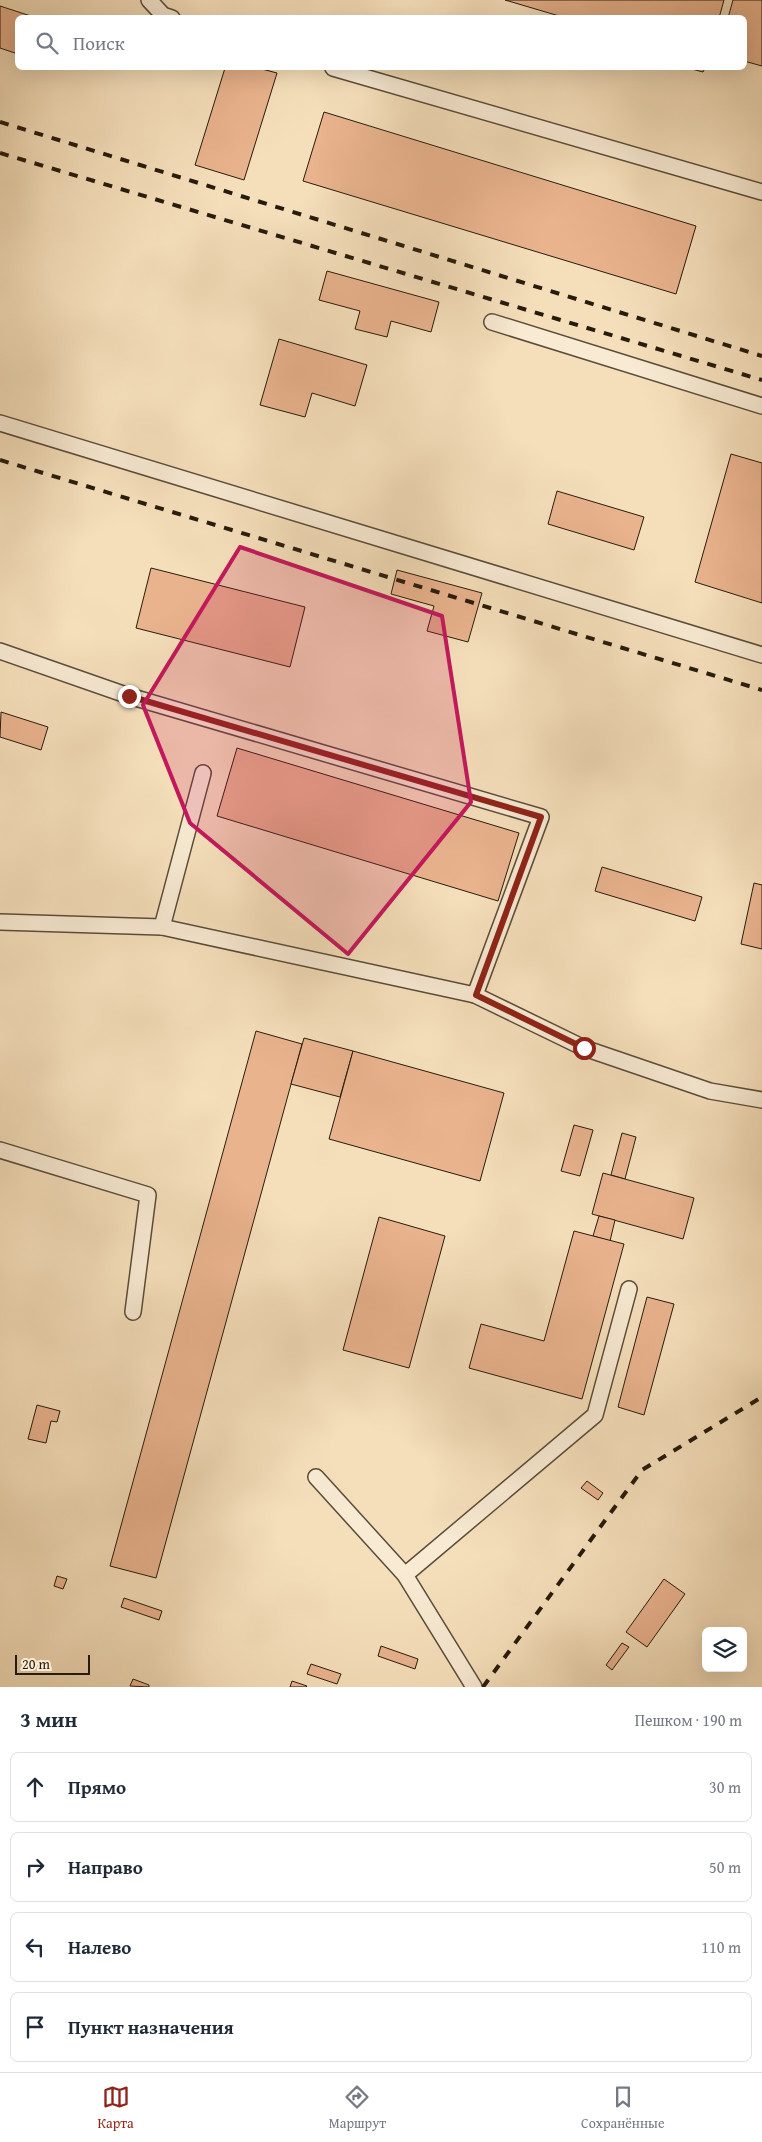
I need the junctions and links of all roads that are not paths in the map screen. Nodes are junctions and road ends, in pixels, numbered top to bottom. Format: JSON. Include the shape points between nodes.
{"nodes":[{"id":1,"x":149,"y":0,"type":"edge"},
{"id":2,"x":163,"y":15,"type":"edge"},
{"id":3,"x":340,"y":70,"type":"edge"},
{"id":4,"x":762,"y":192,"type":"edge"},
{"id":5,"x":492,"y":322,"type":"dead end"},
{"id":6,"x":762,"y":406,"type":"edge"},
{"id":7,"x":0,"y":423,"type":"edge"},
{"id":8,"x":0,"y":651,"type":"edge"},
{"id":9,"x":762,"y":655,"type":"edge"},
{"id":10,"x":203,"y":774,"type":"dead end"},
{"id":11,"x":0,"y":922,"type":"edge"},
{"id":12,"x":162,"y":927,"type":"junction"},
{"id":13,"x":476,"y":995,"type":"junction"},
{"id":14,"x":762,"y":1100,"type":"edge"},
{"id":15,"x":0,"y":1150,"type":"edge"},
{"id":16,"x":629,"y":1289,"type":"dead end"},
{"id":17,"x":133,"y":1312,"type":"dead end"},
{"id":18,"x":316,"y":1477,"type":"dead end"},
{"id":19,"x":405,"y":1575,"type":"junction"},
{"id":20,"x":474,"y":1687,"type":"edge"}],
"edges":[{"from":1,"to":2,"type":"lane"},
{"from":3,"to":4,"type":"lane"},
{"from":5,"to":6,"type":"lane"},
{"from":7,"to":9,"type":"lane"},
{"from":8,"to":13,"type":"lane","via":[[129,696],[541,817]]},
{"from":10,"to":12,"type":"lane"},
{"from":11,"to":12,"type":"lane"},
{"from":12,"to":13,"type":"lane"},
{"from":13,"to":14,"type":"lane","via":[[584,1048],[710,1091]]},
{"from":15,"to":17,"type":"lane","via":[[148,1195]]},
{"from":16,"to":19,"type":"lane","via":[[594,1415]]},
{"from":18,"to":19,"type":"lane"},
{"from":19,"to":20,"type":"lane"}]}
